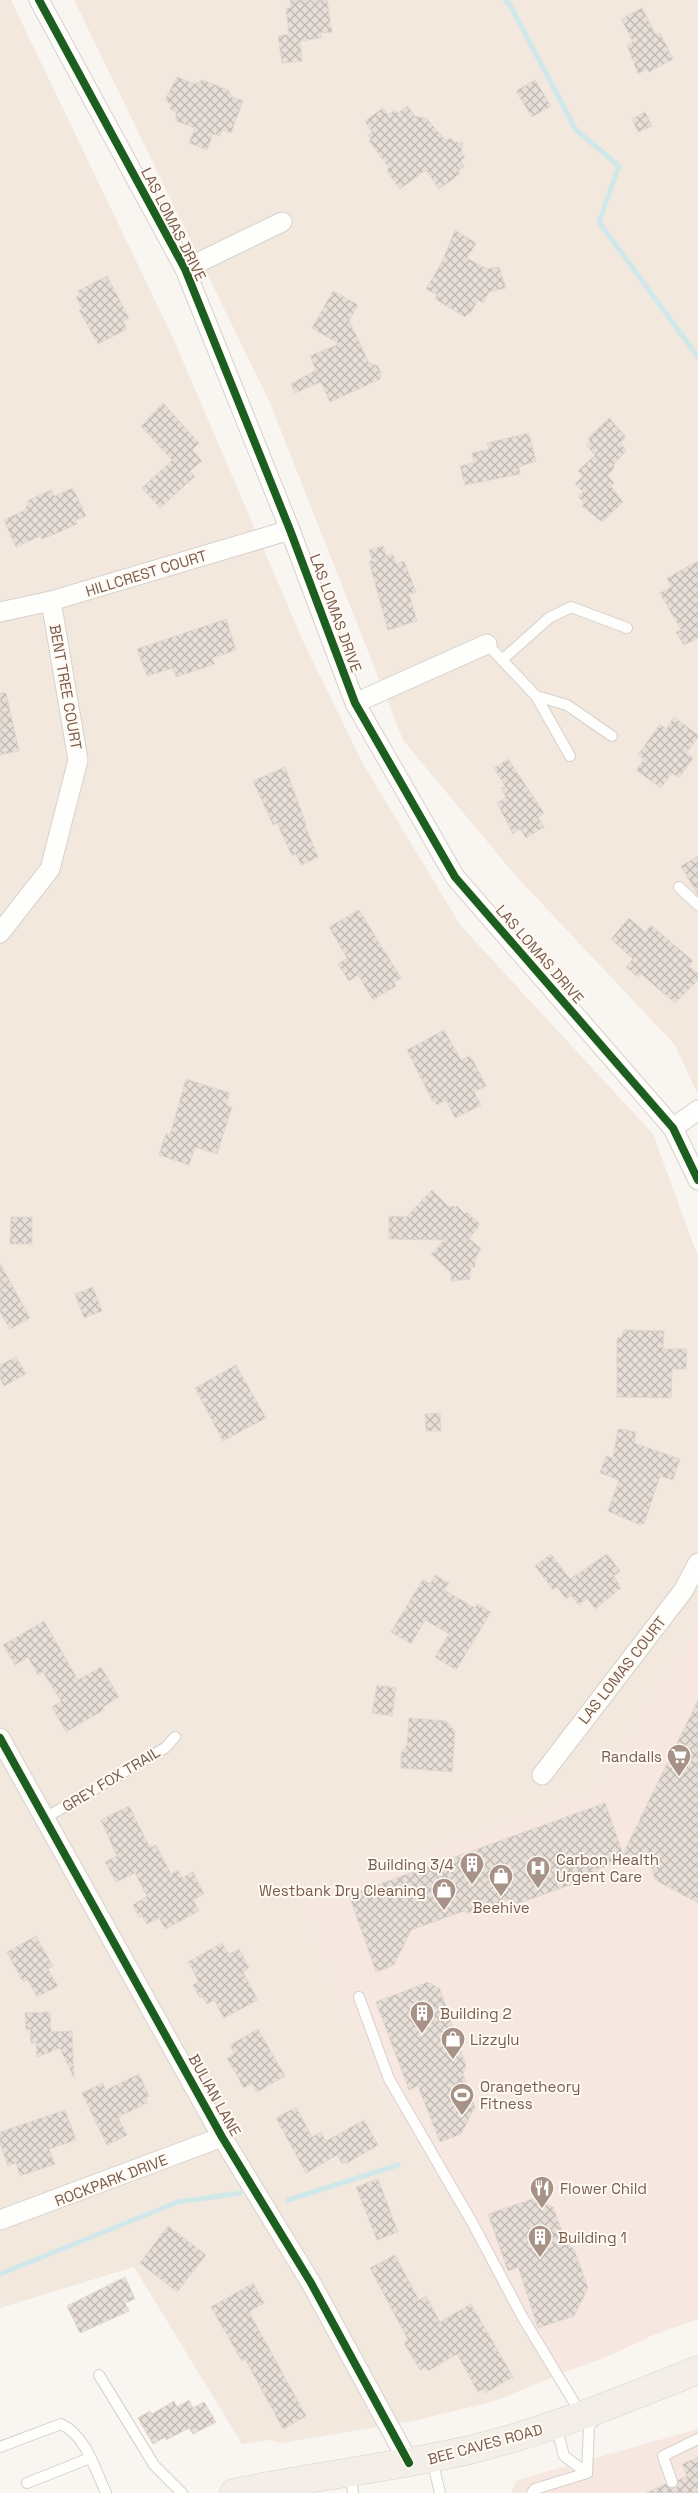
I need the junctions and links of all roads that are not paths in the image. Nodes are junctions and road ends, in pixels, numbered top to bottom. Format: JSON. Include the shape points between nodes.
{"nodes":[{"id":1,"x":39,"y":0,"type":"edge"},
{"id":2,"x":282,"y":222,"type":"dead end"},
{"id":3,"x":185,"y":269,"type":"junction"},
{"id":4,"x":290,"y":530,"type":"junction"},
{"id":5,"x":51,"y":601,"type":"junction"},
{"id":6,"x":0,"y":612,"type":"edge"},
{"id":7,"x":626,"y":628,"type":"dead end"},
{"id":8,"x":487,"y":644,"type":"joint"},
{"id":9,"x":502,"y":660,"type":"junction"},
{"id":10,"x":536,"y":696,"type":"junction"},
{"id":11,"x":355,"y":703,"type":"junction"},
{"id":12,"x":612,"y":736,"type":"dead end"},
{"id":13,"x":570,"y":756,"type":"dead end"},
{"id":14,"x":679,"y":887,"type":"dead end"},
{"id":15,"x":698,"y":905,"type":"edge"},
{"id":16,"x":0,"y":932,"type":"edge"},
{"id":17,"x":698,"y":1110,"type":"edge"},
{"id":18,"x":673,"y":1128,"type":"junction"},
{"id":19,"x":698,"y":1180,"type":"edge"},
{"id":20,"x":698,"y":1563,"type":"edge"},
{"id":21,"x":176,"y":1737,"type":"dead end"},
{"id":22,"x":0,"y":1738,"type":"edge"},
{"id":23,"x":542,"y":1775,"type":"dead end"},
{"id":24,"x":45,"y":1818,"type":"junction"},
{"id":25,"x":359,"y":1997,"type":"dead end"},
{"id":26,"x":222,"y":2137,"type":"junction"},
{"id":27,"x":0,"y":2220,"type":"edge"},
{"id":28,"x":698,"y":2370,"type":"edge"},
{"id":29,"x":99,"y":2375,"type":"dead end"},
{"id":30,"x":609,"y":2405,"type":"junction"},
{"id":31,"x":582,"y":2415,"type":"junction"},
{"id":32,"x":556,"y":2424,"type":"junction"},
{"id":33,"x":698,"y":2439,"type":"edge"},
{"id":34,"x":0,"y":2447,"type":"edge"},
{"id":35,"x":90,"y":2458,"type":"junction"},
{"id":36,"x":420,"y":2460,"type":"junction"},
{"id":37,"x":586,"y":2473,"type":"junction"},
{"id":38,"x":672,"y":2482,"type":"dead end"},
{"id":39,"x":27,"y":2483,"type":"dead end"},
{"id":40,"x":352,"y":2483,"type":"edge"},
{"id":41,"x":106,"y":2493,"type":"edge"},
{"id":42,"x":182,"y":2493,"type":"edge"},
{"id":43,"x":234,"y":2493,"type":"edge"},
{"id":44,"x":440,"y":2493,"type":"edge"},
{"id":45,"x":532,"y":2493,"type":"edge"}],
"edges":[{"from":1,"to":3,"type":"street","name":"LAS LOMAS DRIVE"},
{"from":2,"to":3,"type":"street"},
{"from":3,"to":4,"type":"street","name":"LAS LOMAS DRIVE"},
{"from":4,"to":5,"type":"street","name":"HILLCREST COURT"},
{"from":4,"to":11,"type":"street","name":"LAS LOMAS DRIVE"},
{"from":5,"to":6,"type":"street","name":"HILLCREST COURT"},
{"from":5,"to":16,"type":"street","name":"BENT TREE COURT","via":[[78,760],[50,868]]},
{"from":7,"to":9,"type":"lane","via":[[571,607],[549,618]]},
{"from":8,"to":9,"type":"lane"},
{"from":8,"to":11,"type":"street"},
{"from":9,"to":10,"type":"lane"},
{"from":10,"to":12,"type":"lane","via":[[567,705]]},
{"from":10,"to":13,"type":"lane"},
{"from":11,"to":18,"type":"street","name":"LAS LOMAS DRIVE","via":[[455,877]]},
{"from":14,"to":15,"type":"lane"},
{"from":17,"to":18,"type":"street"},
{"from":18,"to":19,"type":"street","name":"LAS LOMAS DRIVE"},
{"from":20,"to":23,"type":"street","name":"LAS LOMAS COURT","via":[[683,1591]]},
{"from":21,"to":24,"type":"lane","name":"GREY FOX TRAIL","via":[[165,1748]]},
{"from":22,"to":24,"type":"street","name":"BULIAN LANE"},
{"from":24,"to":26,"type":"street","name":"BULIAN LANE"},
{"from":25,"to":31,"type":"lane","via":[[389,2079],[523,2318]]},
{"from":26,"to":27,"type":"street","name":"ROCKPARK DRIVE"},
{"from":26,"to":36,"type":"street","name":"BULIAN LANE"},
{"from":28,"to":30,"type":"main road","name":"BEE CAVES ROAD"},
{"from":29,"to":42,"type":"lane","via":[[154,2465]]},
{"from":30,"to":31,"type":"main road","name":"BEE CAVES ROAD"},
{"from":30,"to":37,"type":"lane","via":[[589,2426]]},
{"from":31,"to":32,"type":"main road","name":"BEE CAVES ROAD"},
{"from":32,"to":36,"type":"main road","name":"BEE CAVES ROAD","via":[[499,2442]]},
{"from":32,"to":37,"type":"lane","via":[[564,2456]]},
{"from":33,"to":38,"type":"lane","via":[[664,2456]]},
{"from":34,"to":35,"type":"lane","via":[[60,2424],[71,2429],[81,2440]]},
{"from":35,"to":39,"type":"lane"},
{"from":35,"to":41,"type":"lane"},
{"from":36,"to":40,"type":"main road","name":"BEE CAVES ROAD"},
{"from":36,"to":44,"type":"lane"},
{"from":37,"to":45,"type":"lane","via":[[535,2489]]},
{"from":40,"to":43,"type":"main road","name":"BEE CAVES ROAD"}]}
